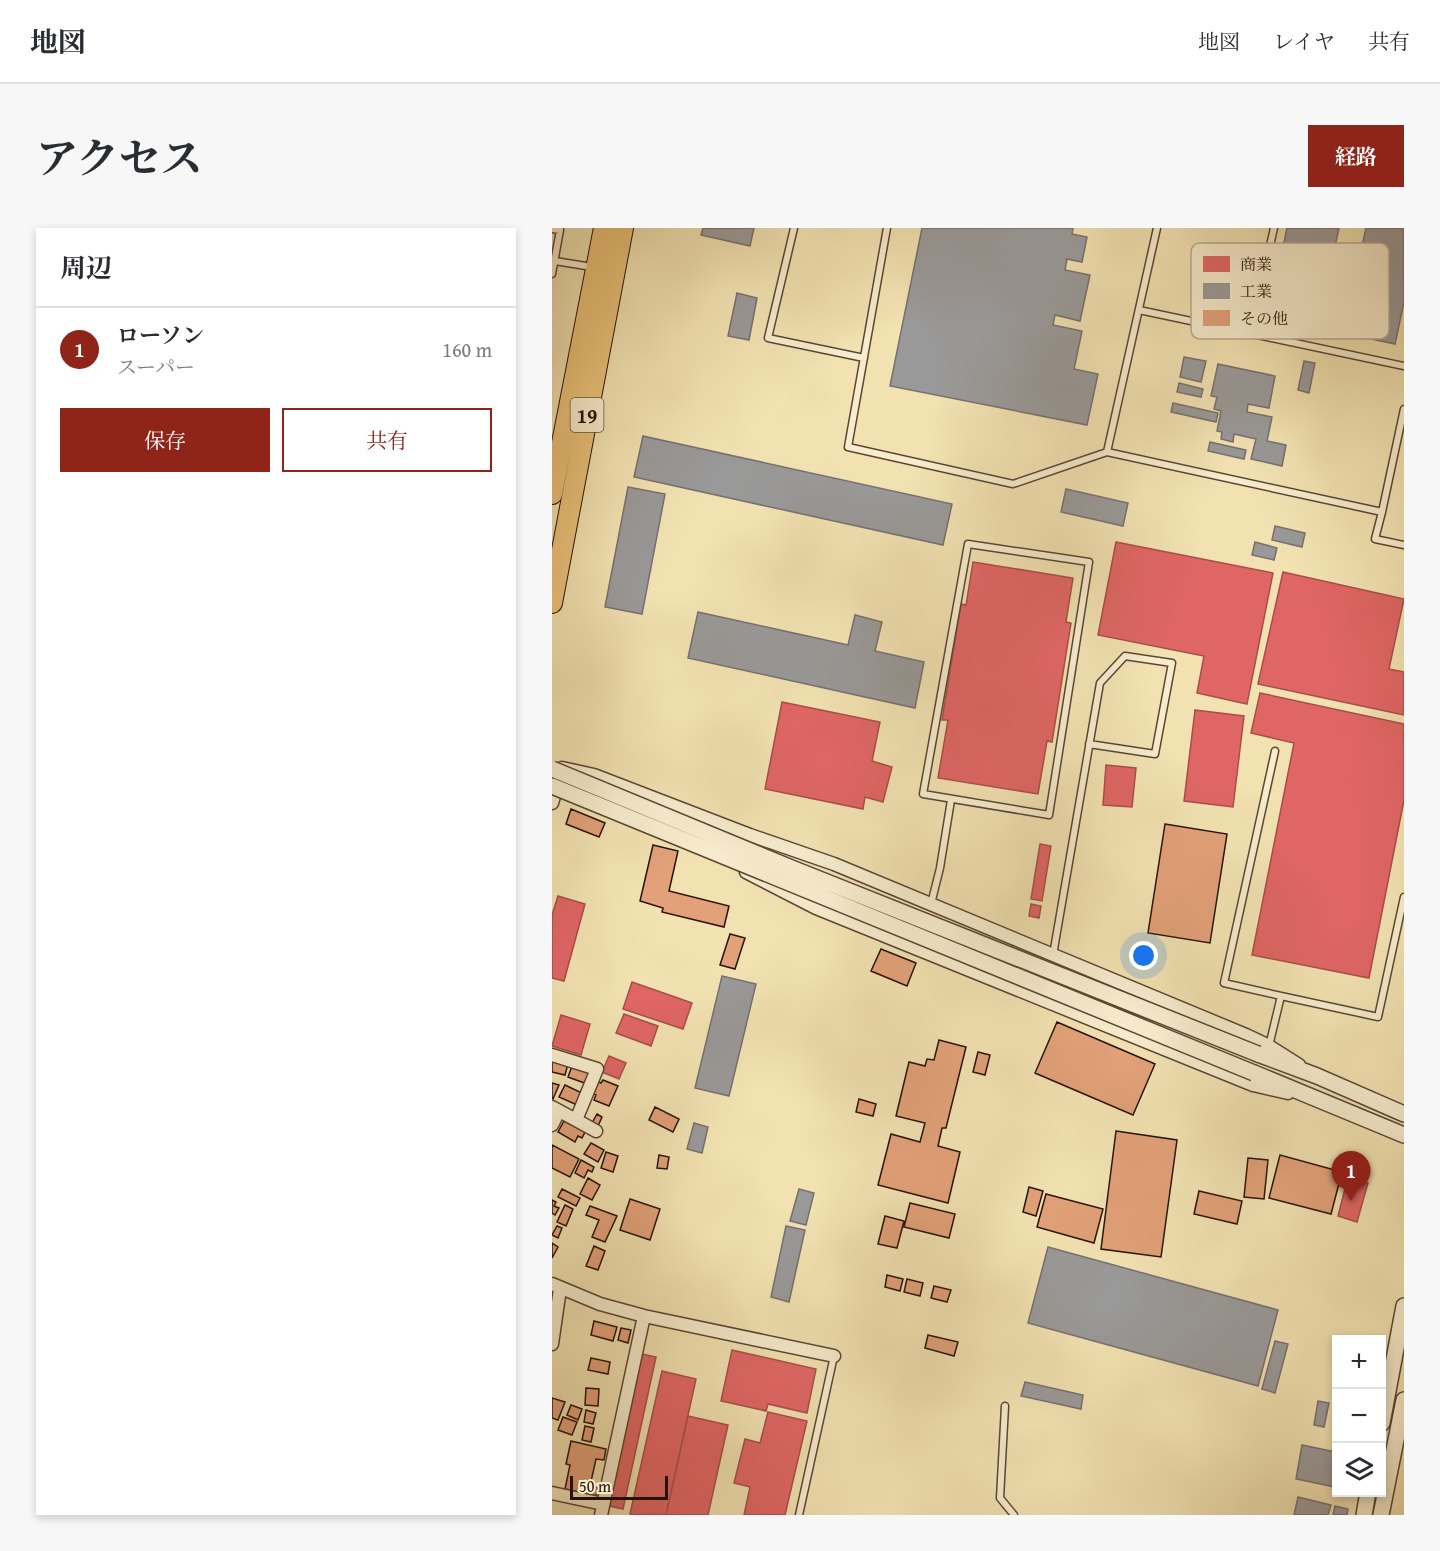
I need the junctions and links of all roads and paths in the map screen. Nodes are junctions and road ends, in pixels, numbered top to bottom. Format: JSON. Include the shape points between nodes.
{"nodes":[{"id":1,"x":604,"y":228,"type":"edge"},
{"id":2,"x":623,"y":228,"type":"edge"},
{"id":3,"x":794,"y":228,"type":"edge"},
{"id":4,"x":888,"y":228,"type":"edge"},
{"id":5,"x":1157,"y":228,"type":"edge"},
{"id":6,"x":1274,"y":228,"type":"edge"},
{"id":7,"x":552,"y":229,"type":"edge"},
{"id":8,"x":1271,"y":243,"type":"edge"},
{"id":9,"x":555,"y":261,"type":"junction"},
{"id":10,"x":604,"y":270,"type":"junction"},
{"id":11,"x":552,"y":274,"type":"edge"},
{"id":12,"x":1139,"y":310,"type":"junction"},
{"id":13,"x":1191,"y":321,"type":"edge"},
{"id":14,"x":1274,"y":339,"type":"edge"},
{"id":15,"x":864,"y":358,"type":"junction"},
{"id":16,"x":1404,"y":366,"type":"edge"},
{"id":17,"x":1404,"y":410,"type":"edge"},
{"id":18,"x":1107,"y":452,"type":"junction"},
{"id":19,"x":552,"y":494,"type":"edge"},
{"id":20,"x":1382,"y":512,"type":"junction"},
{"id":21,"x":1404,"y":545,"type":"edge"},
{"id":22,"x":555,"y":565,"type":"edge"},
{"id":23,"x":552,"y":603,"type":"edge"},
{"id":24,"x":1089,"y":744,"type":"junction"},
{"id":25,"x":1275,"y":751,"type":"dead end"},
{"id":26,"x":556,"y":768,"type":"edge"},
{"id":27,"x":553,"y":792,"type":"edge"},
{"id":28,"x":951,"y":800,"type":"junction"},
{"id":29,"x":1404,"y":897,"type":"edge"},
{"id":30,"x":931,"y":904,"type":"junction"},
{"id":31,"x":1052,"y":955,"type":"junction"},
{"id":32,"x":1281,"y":996,"type":"junction"},
{"id":33,"x":1264,"y":1050,"type":"junction"},
{"id":34,"x":552,"y":1055,"type":"edge"},
{"id":35,"x":1310,"y":1098,"type":"junction"},
{"id":36,"x":556,"y":1109,"type":"edge"},
{"id":37,"x":1404,"y":1114,"type":"edge"},
{"id":38,"x":576,"y":1120,"type":"junction"},
{"id":39,"x":552,"y":1125,"type":"edge"},
{"id":40,"x":596,"y":1131,"type":"dead end"},
{"id":41,"x":1404,"y":1135,"type":"edge"},
{"id":42,"x":556,"y":1286,"type":"edge"},
{"id":43,"x":1404,"y":1306,"type":"edge"},
{"id":44,"x":644,"y":1316,"type":"junction"},
{"id":45,"x":552,"y":1344,"type":"edge"},
{"id":46,"x":834,"y":1356,"type":"joint"},
{"id":47,"x":1404,"y":1400,"type":"edge"},
{"id":48,"x":1386,"y":1402,"type":"edge"},
{"id":49,"x":1005,"y":1406,"type":"dead end"},
{"id":50,"x":552,"y":1493,"type":"edge"},
{"id":51,"x":1367,"y":1497,"type":"edge"},
{"id":52,"x":602,"y":1510,"type":"edge"},
{"id":53,"x":799,"y":1515,"type":"edge"},
{"id":54,"x":1014,"y":1515,"type":"edge"},
{"id":55,"x":1364,"y":1515,"type":"edge"},
{"id":56,"x":1381,"y":1515,"type":"edge"}],
"edges":[{"from":1,"to":10,"type":"main road","number":"19"},
{"from":2,"to":10,"type":"main road","number":"19"},
{"from":3,"to":15,"type":"lane","via":[[768,338]]},
{"from":4,"to":15,"type":"lane"},
{"from":5,"to":12,"type":"lane"},
{"from":6,"to":8,"type":"lane"},
{"from":7,"to":9,"type":"lane","via":[[560,230]]},
{"from":9,"to":10,"type":"lane"},
{"from":9,"to":11,"type":"lane"},
{"from":10,"to":19,"type":"main road","number":"19"},
{"from":10,"to":22,"type":"main road","number":"19"},
{"from":12,"to":13,"type":"lane"},
{"from":12,"to":18,"type":"lane"},
{"from":14,"to":16,"type":"lane"},
{"from":15,"to":18,"type":"lane","via":[[848,447],[1013,484]]},
{"from":17,"to":20,"type":"lane"},
{"from":18,"to":20,"type":"lane"},
{"from":20,"to":21,"type":"lane","via":[[1376,539]]},
{"from":22,"to":23,"type":"main road","number":"19"},
{"from":24,"to":24,"type":"lane","via":[[1100,683],[1125,656],[1172,663],[1155,754]]},
{"from":24,"to":31,"type":"lane"},
{"from":25,"to":32,"type":"lane","via":[[1224,983]]},
{"from":26,"to":27,"type":"street"},
{"from":26,"to":30,"type":"street","via":[[594,775]]},
{"from":26,"to":33,"type":"street","bridge":true,"via":[[784,864]]},
{"from":27,"to":35,"type":"street","bridge":true},
{"from":27,"to":35,"type":"street","via":[[741,870],[816,908],[1027,994],[1253,1085]]},
{"from":28,"to":28,"type":"lane","via":[[1049,815],[1089,562],[968,544],[923,794]]},
{"from":28,"to":30,"type":"lane"},
{"from":29,"to":32,"type":"lane","via":[[1378,1017]]},
{"from":30,"to":31,"type":"street"},
{"from":31,"to":33,"type":"street"},
{"from":32,"to":33,"type":"lane"},
{"from":33,"to":37,"type":"street"},
{"from":34,"to":38,"type":"street","via":[[597,1069]]},
{"from":35,"to":41,"type":"street"},
{"from":36,"to":38,"type":"street"},
{"from":36,"to":39,"type":"street"},
{"from":38,"to":40,"type":"street"},
{"from":42,"to":44,"type":"street"},
{"from":42,"to":45,"type":"street"},
{"from":43,"to":48,"type":"street"},
{"from":44,"to":46,"type":"street"},
{"from":44,"to":52,"type":"street"},
{"from":46,"to":53,"type":"lane"},
{"from":47,"to":56,"type":"street"},
{"from":49,"to":54,"type":"lane","via":[[1000,1498]]},
{"from":50,"to":52,"type":"street"},
{"from":51,"to":55,"type":"street"}]}
